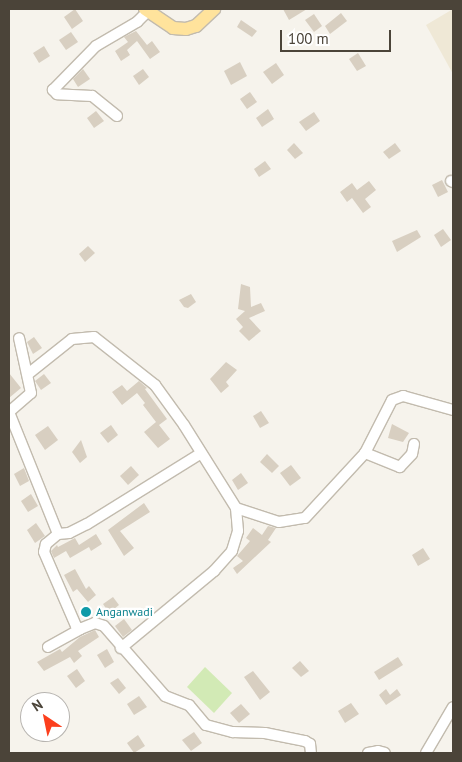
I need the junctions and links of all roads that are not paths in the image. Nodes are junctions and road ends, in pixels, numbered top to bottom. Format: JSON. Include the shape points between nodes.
{"nodes":[{"id":1,"x":214,"y":9,"type":"edge"},
{"id":2,"x":147,"y":10,"type":"edge"},
{"id":3,"x":117,"y":116,"type":"dead end"},
{"id":4,"x":19,"y":338,"type":"dead end"},
{"id":5,"x":28,"y":374,"type":"junction"},
{"id":6,"x":453,"y":410,"type":"edge"},
{"id":7,"x":9,"y":412,"type":"edge"},
{"id":8,"x":414,"y":444,"type":"dead end"},
{"id":9,"x":365,"y":452,"type":"junction"},
{"id":10,"x":200,"y":454,"type":"junction"},
{"id":11,"x":236,"y":508,"type":"junction"},
{"id":12,"x":58,"y":534,"type":"junction"},
{"id":13,"x":80,"y":629,"type":"junction"},
{"id":14,"x":48,"y":647,"type":"dead end"},
{"id":15,"x":121,"y":648,"type":"junction"},
{"id":16,"x":453,"y":707,"type":"edge"},
{"id":17,"x":311,"y":753,"type":"edge"},
{"id":18,"x":368,"y":753,"type":"edge"},
{"id":19,"x":385,"y":753,"type":"edge"},
{"id":20,"x":426,"y":753,"type":"edge"}],
"edges":[{"from":1,"to":2,"type":"main road","via":[[196,26],[186,29],[173,28]]},
{"from":2,"to":3,"type":"street","via":[[137,22],[96,46],[53,90],[57,94],[92,96]]},
{"from":4,"to":5,"type":"street"},
{"from":5,"to":7,"type":"street","via":[[31,393]]},
{"from":5,"to":10,"type":"street","via":[[72,339],[94,337],[154,385]]},
{"from":6,"to":9,"type":"street","via":[[403,396],[392,400]]},
{"from":7,"to":12,"type":"street"},
{"from":8,"to":9,"type":"street","via":[[412,454],[400,467]]},
{"from":9,"to":11,"type":"street","via":[[305,518],[279,522]]},
{"from":10,"to":11,"type":"street"},
{"from":10,"to":12,"type":"street","via":[[87,524],[69,533]]},
{"from":11,"to":15,"type":"street","via":[[238,531],[232,551],[214,571]]},
{"from":12,"to":13,"type":"street","via":[[46,544],[44,552],[72,620]]},
{"from":13,"to":14,"type":"street"},
{"from":13,"to":15,"type":"street","via":[[96,623],[104,626]]},
{"from":15,"to":17,"type":"street","via":[[142,666],[165,696],[189,705],[206,725],[233,732],[265,733],[305,741],[310,744]]},
{"from":16,"to":20,"type":"street"},
{"from":18,"to":19,"type":"street"}]}
